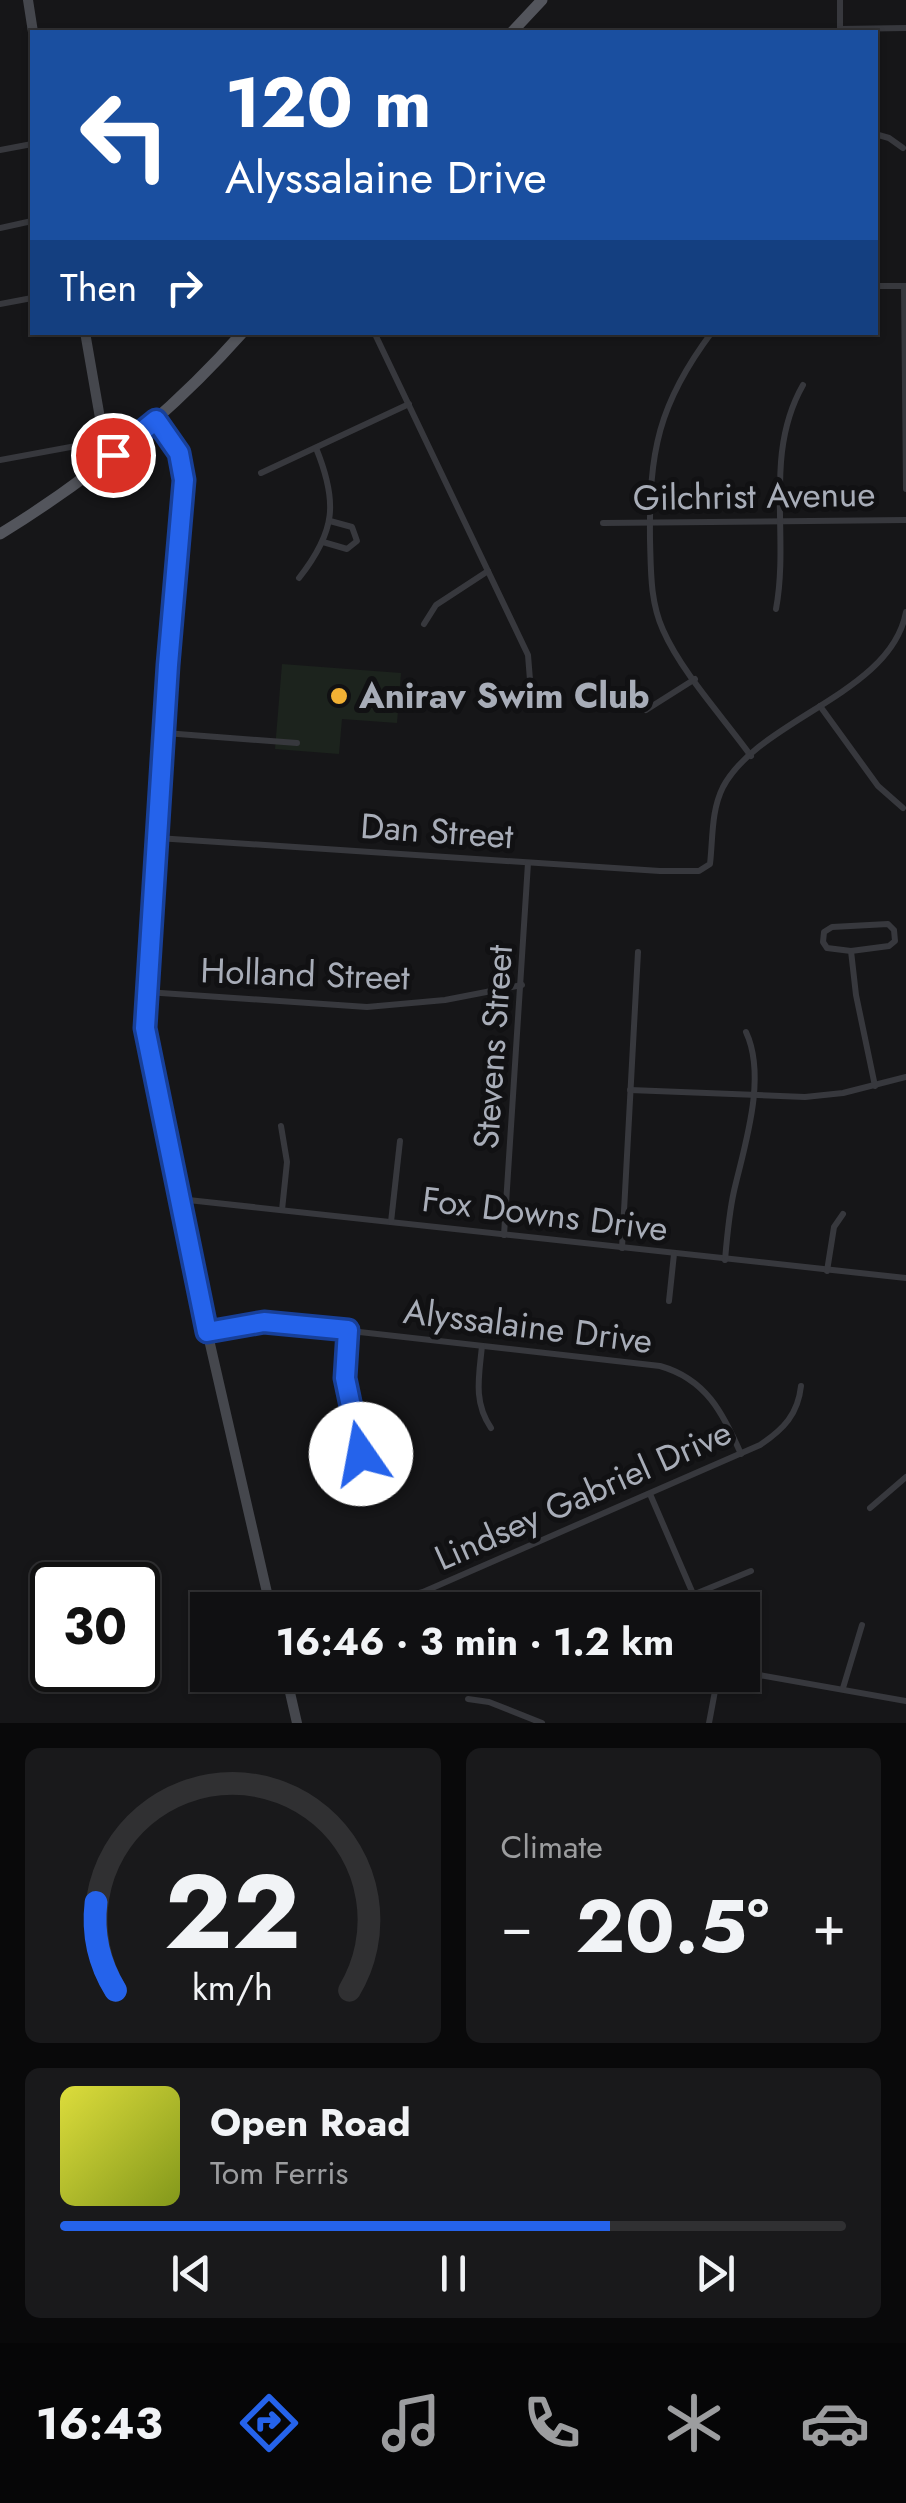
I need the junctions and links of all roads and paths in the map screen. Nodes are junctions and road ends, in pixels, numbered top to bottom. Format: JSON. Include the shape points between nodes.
{"nodes":[{"id":1,"x":28,"y":0,"type":"edge"},
{"id":2,"x":542,"y":0,"type":"edge"},
{"id":3,"x":840,"y":0,"type":"edge"},
{"id":4,"x":906,"y":28,"type":"edge"},
{"id":5,"x":33,"y":30,"type":"edge"},
{"id":6,"x":514,"y":30,"type":"edge"},
{"id":7,"x":840,"y":30,"type":"edge"},
{"id":8,"x":878,"y":135,"type":"edge"},
{"id":9,"x":30,"y":144,"type":"edge"},
{"id":10,"x":903,"y":148,"type":"dead end"},
{"id":11,"x":0,"y":150,"type":"edge"},
{"id":12,"x":30,"y":222,"type":"edge"},
{"id":13,"x":0,"y":228,"type":"edge"},
{"id":14,"x":878,"y":286,"type":"edge"},
{"id":15,"x":905,"y":286,"type":"edge"},
{"id":16,"x":30,"y":298,"type":"edge"},
{"id":17,"x":0,"y":304,"type":"edge"},
{"id":18,"x":86,"y":335,"type":"edge"},
{"id":19,"x":241,"y":335,"type":"edge"},
{"id":20,"x":375,"y":335,"type":"edge"},
{"id":21,"x":710,"y":335,"type":"edge"},
{"id":22,"x":803,"y":385,"type":"dead end"},
{"id":23,"x":409,"y":404,"type":"junction"},
{"id":24,"x":156,"y":420,"type":"junction"},
{"id":25,"x":104,"y":441,"type":"junction"},
{"id":26,"x":316,"y":448,"type":"junction"},
{"id":27,"x":113,"y":455,"type":"junction"},
{"id":28,"x":0,"y":460,"type":"edge"},
{"id":29,"x":261,"y":473,"type":"dead end"},
{"id":30,"x":906,"y":489,"type":"edge"},
{"id":31,"x":906,"y":520,"type":"edge"},
{"id":32,"x":330,"y":521,"type":"junction"},
{"id":33,"x":779,"y":521,"type":"junction"},
{"id":34,"x":603,"y":523,"type":"dead end"},
{"id":35,"x":650,"y":523,"type":"junction"},
{"id":36,"x":0,"y":534,"type":"edge"},
{"id":37,"x":323,"y":542,"type":"junction"},
{"id":38,"x":488,"y":571,"type":"junction"},
{"id":39,"x":299,"y":578,"type":"dead end"},
{"id":40,"x":776,"y":610,"type":"dead end"},
{"id":41,"x":906,"y":612,"type":"edge"},
{"id":42,"x":424,"y":624,"type":"dead end"},
{"id":43,"x":695,"y":679,"type":"junction"},
{"id":44,"x":530,"y":680,"type":"dead end"},
{"id":45,"x":820,"y":706,"type":"junction"},
{"id":46,"x":646,"y":710,"type":"dead end"},
{"id":47,"x":164,"y":733,"type":"junction"},
{"id":48,"x":298,"y":744,"type":"dead end"},
{"id":49,"x":751,"y":756,"type":"junction"},
{"id":50,"x":903,"y":808,"type":"dead end"},
{"id":51,"x":156,"y":838,"type":"junction"},
{"id":52,"x":528,"y":863,"type":"junction"},
{"id":53,"x":851,"y":951,"type":"junction"},
{"id":54,"x":638,"y":952,"type":"dead end"},
{"id":55,"x":522,"y":985,"type":"junction"},
{"id":56,"x":146,"y":992,"type":"junction"},
{"id":57,"x":746,"y":1032,"type":"dead end"},
{"id":58,"x":906,"y":1077,"type":"edge"},
{"id":59,"x":875,"y":1086,"type":"junction"},
{"id":60,"x":630,"y":1090,"type":"junction"},
{"id":61,"x":752,"y":1096,"type":"junction"},
{"id":62,"x":280,"y":1126,"type":"dead end"},
{"id":63,"x":400,"y":1141,"type":"dead end"},
{"id":64,"x":178,"y":1199,"type":"junction"},
{"id":65,"x":282,"y":1210,"type":"junction"},
{"id":66,"x":842,"y":1214,"type":"dead end"},
{"id":67,"x":391,"y":1222,"type":"junction"},
{"id":68,"x":504,"y":1235,"type":"junction"},
{"id":69,"x":622,"y":1248,"type":"junction"},
{"id":70,"x":674,"y":1254,"type":"junction"},
{"id":71,"x":725,"y":1260,"type":"junction"},
{"id":72,"x":827,"y":1271,"type":"junction"},
{"id":73,"x":906,"y":1278,"type":"edge"},
{"id":74,"x":669,"y":1302,"type":"dead end"},
{"id":75,"x":348,"y":1330,"type":"junction"},
{"id":76,"x":207,"y":1332,"type":"junction"},
{"id":77,"x":482,"y":1346,"type":"junction"},
{"id":78,"x":801,"y":1386,"type":"dead end"},
{"id":79,"x":491,"y":1428,"type":"dead end"},
{"id":80,"x":741,"y":1454,"type":"junction"},
{"id":81,"x":906,"y":1478,"type":"edge"},
{"id":82,"x":374,"y":1480,"type":"dead end"},
{"id":83,"x":650,"y":1494,"type":"junction"},
{"id":84,"x":870,"y":1508,"type":"dead end"},
{"id":85,"x":751,"y":1571,"type":"dead end"},
{"id":86,"x":267,"y":1592,"type":"edge"},
{"id":87,"x":424,"y":1592,"type":"edge"},
{"id":88,"x":692,"y":1592,"type":"edge"},
{"id":89,"x":698,"y":1592,"type":"edge"},
{"id":90,"x":862,"y":1625,"type":"dead end"},
{"id":91,"x":760,"y":1675,"type":"edge"},
{"id":92,"x":843,"y":1688,"type":"junction"},
{"id":93,"x":290,"y":1692,"type":"edge"},
{"id":94,"x":715,"y":1692,"type":"edge"},
{"id":95,"x":468,"y":1700,"type":"dead end"},
{"id":96,"x":906,"y":1701,"type":"edge"},
{"id":97,"x":297,"y":1723,"type":"edge"},
{"id":98,"x":542,"y":1723,"type":"edge"},
{"id":99,"x":709,"y":1723,"type":"edge"}],
"edges":[{"from":1,"to":5,"type":"street"},
{"from":2,"to":6,"type":"main road"},
{"from":3,"to":7,"type":"street"},
{"from":4,"to":7,"type":"street"},
{"from":8,"to":10,"type":"street"},
{"from":9,"to":11,"type":"street"},
{"from":12,"to":13,"type":"street"},
{"from":14,"to":15,"type":"street"},
{"from":15,"to":30,"type":"street"},
{"from":16,"to":17,"type":"street"},
{"from":18,"to":25,"type":"street"},
{"from":19,"to":24,"type":"main road"},
{"from":20,"to":23,"type":"street"},
{"from":21,"to":35,"type":"street","via":[[663,416],[651,470]]},
{"from":22,"to":33,"type":"street","via":[[781,450]]},
{"from":23,"to":26,"type":"street"},
{"from":23,"to":38,"type":"street"},
{"from":24,"to":27,"type":"main road"},
{"from":24,"to":47,"type":"street","via":[[179,453],[185,496]]},
{"from":25,"to":27,"type":"street"},
{"from":25,"to":28,"type":"street"},
{"from":26,"to":29,"type":"street"},
{"from":26,"to":32,"type":"street","via":[[330,490]]},
{"from":27,"to":36,"type":"main road"},
{"from":31,"to":33,"type":"street","name":"Gilchrist Avenue"},
{"from":32,"to":37,"type":"street"},
{"from":32,"to":37,"type":"street","via":[[352,528],[357,541],[346,549]]},
{"from":33,"to":35,"type":"street","name":"Gilchrist Avenue"},
{"from":33,"to":40,"type":"street"},
{"from":34,"to":35,"type":"street","name":"Gilchrist Avenue"},
{"from":35,"to":43,"type":"street","via":[[657,616]]},
{"from":37,"to":39,"type":"street"},
{"from":38,"to":42,"type":"street","via":[[436,604]]},
{"from":38,"to":44,"type":"street","via":[[528,655]]},
{"from":41,"to":45,"type":"street","via":[[883,658]]},
{"from":43,"to":46,"type":"street"},
{"from":43,"to":49,"type":"street"},
{"from":45,"to":49,"type":"street"},
{"from":45,"to":50,"type":"street","via":[[878,786]]},
{"from":47,"to":48,"type":"street"},
{"from":47,"to":51,"type":"street"},
{"from":49,"to":52,"type":"street","name":"Dan Street","via":[[717,802],[711,862],[698,871]]},
{"from":51,"to":52,"type":"street","name":"Dan Street"},
{"from":51,"to":56,"type":"street"},
{"from":52,"to":55,"type":"street","name":"Stevens Street"},
{"from":53,"to":53,"type":"street","via":[[888,946],[894,930],[888,924],[824,932],[828,948]]},
{"from":53,"to":59,"type":"street"},
{"from":54,"to":60,"type":"street"},
{"from":55,"to":56,"type":"street","name":"Holland Street","via":[[393,1006]]},
{"from":55,"to":68,"type":"street","name":"Stevens Street"},
{"from":56,"to":64,"type":"street","via":[[145,1028]]},
{"from":57,"to":61,"type":"street","via":[[754,1050]]},
{"from":58,"to":59,"type":"street"},
{"from":59,"to":61,"type":"street","via":[[805,1097]]},
{"from":60,"to":61,"type":"street"},
{"from":60,"to":69,"type":"street"},
{"from":61,"to":71,"type":"street"},
{"from":62,"to":65,"type":"street","via":[[287,1162]]},
{"from":63,"to":67,"type":"street"},
{"from":64,"to":65,"type":"street","name":"Fox Downs Drive"},
{"from":64,"to":76,"type":"street"},
{"from":65,"to":67,"type":"street","name":"Fox Downs Drive"},
{"from":66,"to":72,"type":"street"},
{"from":67,"to":68,"type":"street","name":"Fox Downs Drive"},
{"from":68,"to":69,"type":"street","name":"Fox Downs Drive"},
{"from":69,"to":70,"type":"street","name":"Fox Downs Drive"},
{"from":70,"to":71,"type":"street","name":"Fox Downs Drive"},
{"from":70,"to":74,"type":"street"},
{"from":71,"to":72,"type":"street","name":"Fox Downs Drive"},
{"from":72,"to":73,"type":"street","name":"Fox Downs Drive"},
{"from":75,"to":76,"type":"street","name":"Alyssalaine Drive","via":[[264,1322]]},
{"from":75,"to":77,"type":"street","name":"Alyssalaine Drive"},
{"from":75,"to":82,"type":"street","via":[[345,1378],[361,1454]]},
{"from":76,"to":86,"type":"street"},
{"from":77,"to":79,"type":"street","via":[[478,1398]]},
{"from":77,"to":80,"type":"street","name":"Alyssalaine Drive","via":[[676,1371],[715,1401]]},
{"from":78,"to":80,"type":"street","name":"Lindsey Gabriel Drive","via":[[788,1422]]},
{"from":80,"to":83,"type":"street","name":"Lindsey Gabriel Drive"},
{"from":81,"to":84,"type":"street"},
{"from":83,"to":87,"type":"street","name":"Lindsey Gabriel Drive"},
{"from":83,"to":88,"type":"street"},
{"from":85,"to":89,"type":"street"},
{"from":90,"to":92,"type":"street"},
{"from":91,"to":92,"type":"street"},
{"from":92,"to":96,"type":"street"},
{"from":93,"to":97,"type":"street"},
{"from":94,"to":99,"type":"street"},
{"from":95,"to":98,"type":"street"}]}
